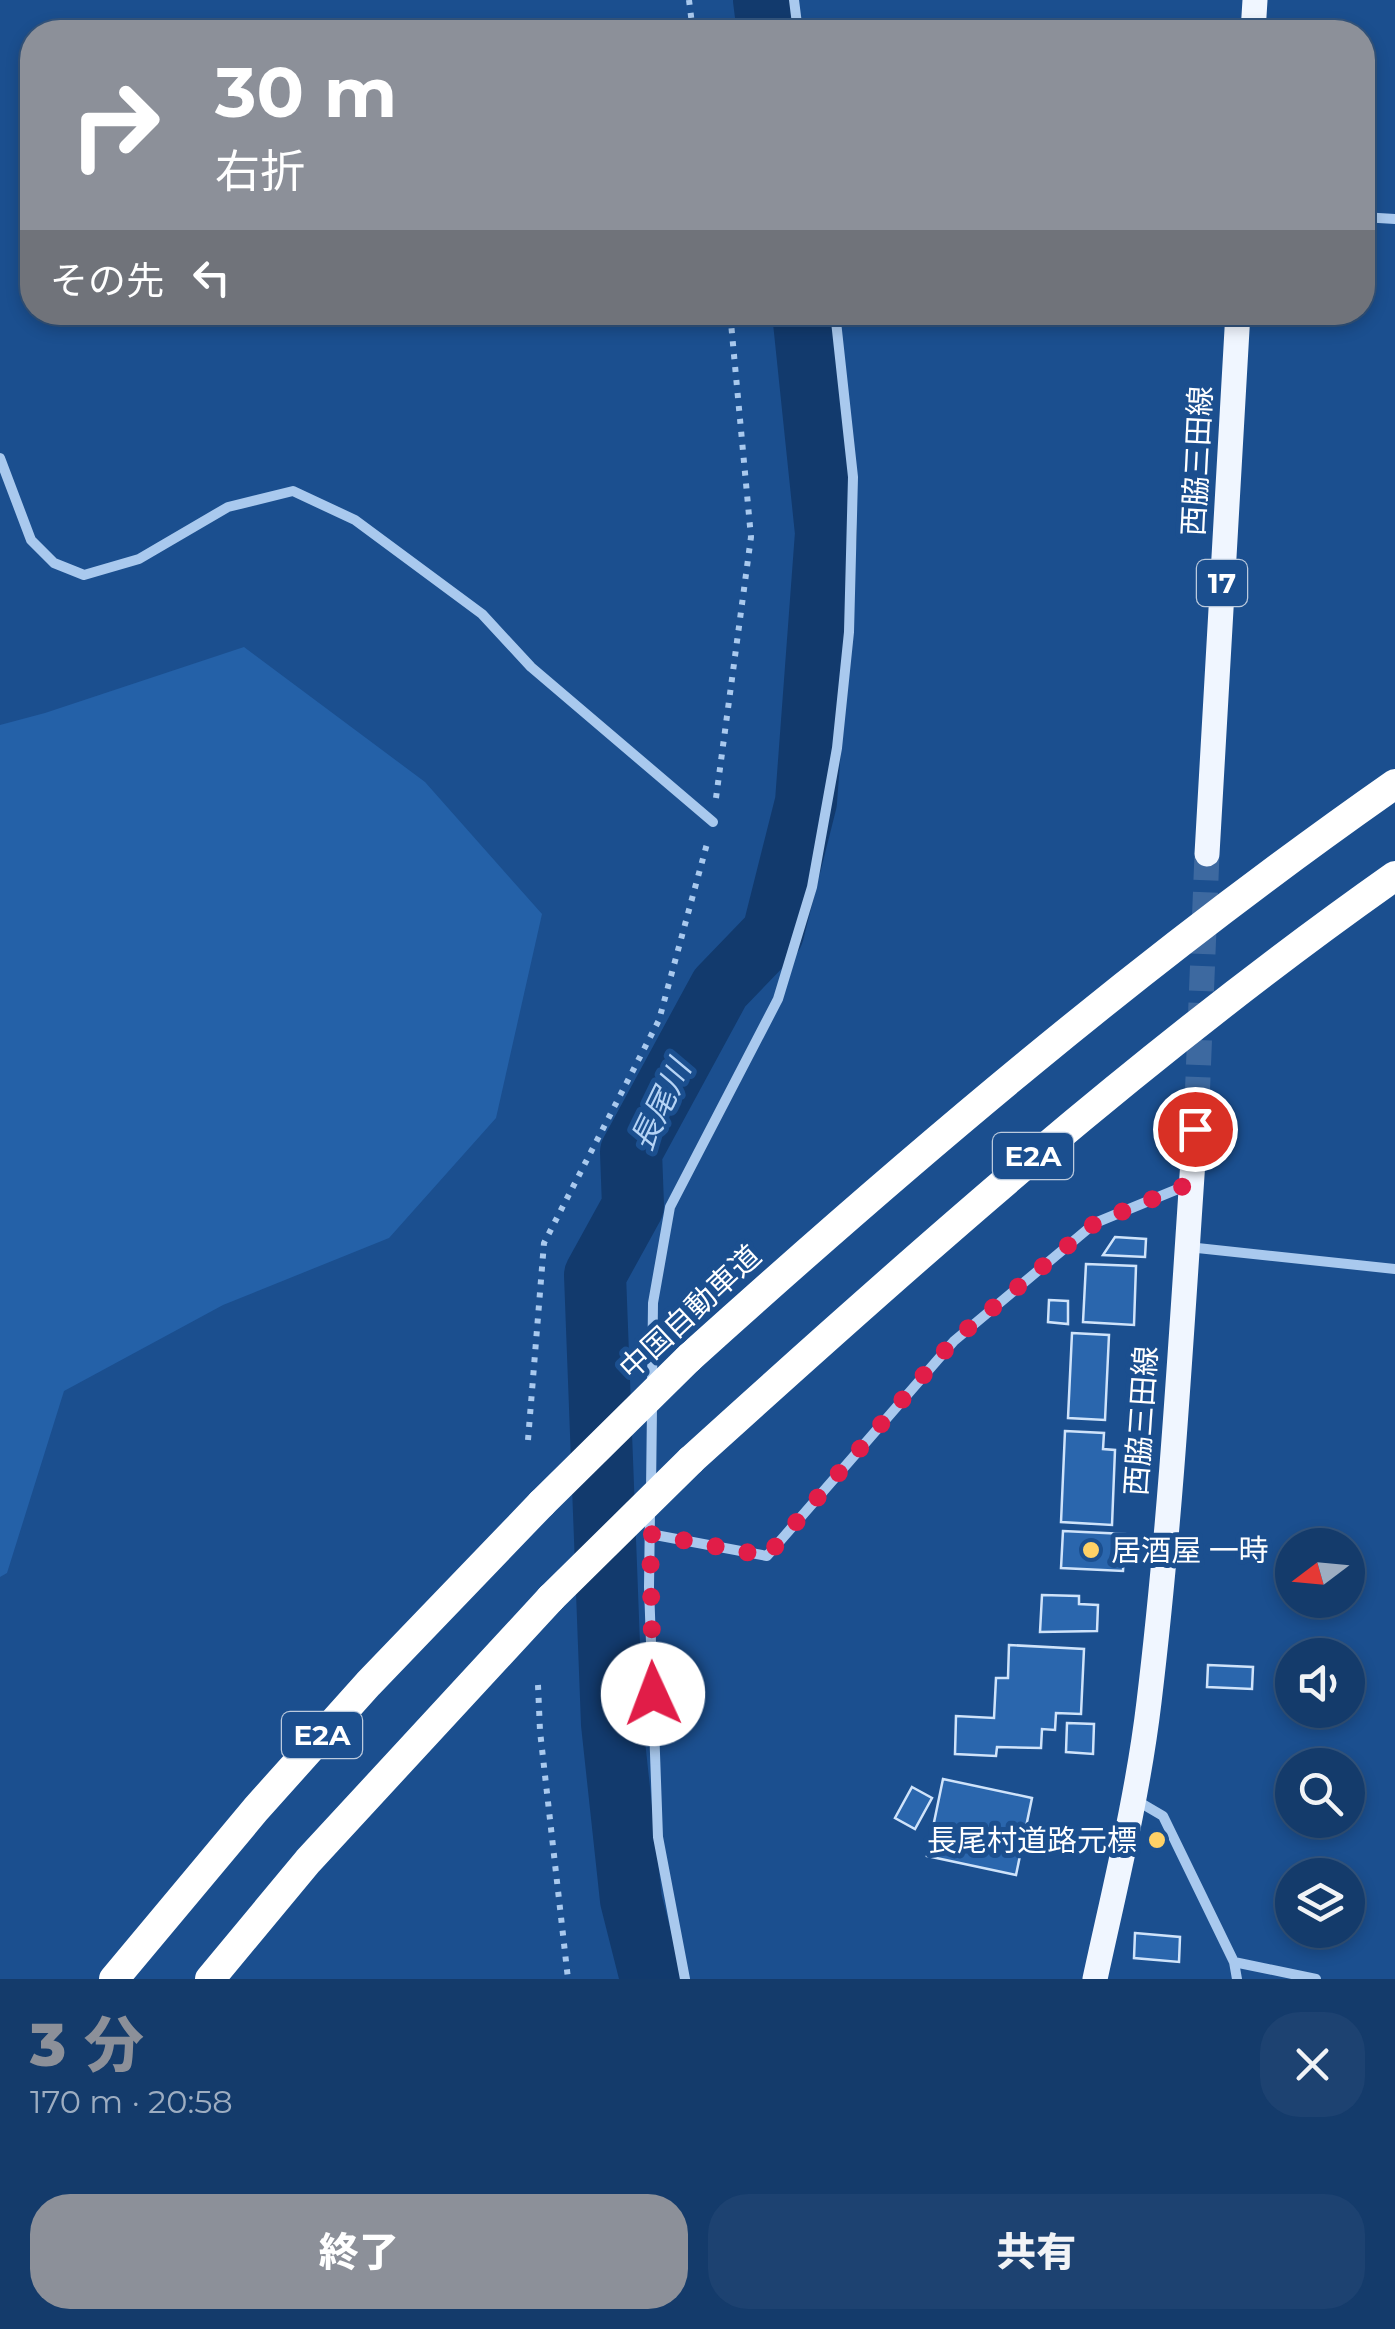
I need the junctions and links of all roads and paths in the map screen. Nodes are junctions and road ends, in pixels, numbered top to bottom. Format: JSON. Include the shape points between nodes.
{"nodes":[{"id":1,"x":731,"y":325,"type":"edge"},
{"id":2,"x":835,"y":325,"type":"edge"},
{"id":3,"x":1237,"y":325,"type":"edge"},
{"id":4,"x":0,"y":458,"type":"edge"},
{"id":5,"x":1395,"y":784,"type":"edge"},
{"id":6,"x":712,"y":822,"type":"junction"},
{"id":7,"x":1206,"y":854,"type":"tunnel mouth"},
{"id":8,"x":1395,"y":876,"type":"edge"},
{"id":9,"x":1197,"y":1102,"type":"tunnel mouth"},
{"id":10,"x":1191,"y":1183,"type":"junction"},
{"id":11,"x":1187,"y":1247,"type":"junction"},
{"id":12,"x":1395,"y":1269,"type":"edge"},
{"id":13,"x":528,"y":1440,"type":"dead end"},
{"id":14,"x":650,"y":1534,"type":"junction"},
{"id":15,"x":538,"y":1685,"type":"dead end"},
{"id":16,"x":1134,"y":1798,"type":"junction"},
{"id":17,"x":1234,"y":1962,"type":"junction"},
{"id":18,"x":114,"y":1979,"type":"edge"},
{"id":19,"x":210,"y":1979,"type":"edge"},
{"id":20,"x":568,"y":1979,"type":"edge"},
{"id":21,"x":685,"y":1979,"type":"edge"},
{"id":22,"x":1095,"y":1979,"type":"edge"},
{"id":23,"x":1238,"y":1979,"type":"edge"},
{"id":24,"x":1316,"y":1979,"type":"edge"}],
"edges":[{"from":1,"to":6,"type":"path","via":[[751,537]]},
{"from":2,"to":14,"type":"street","via":[[853,477],[849,632],[837,748],[812,887],[778,999],[670,1207],[653,1303]]},
{"from":3,"to":7,"type":"main road","name":"西脇三田線","number":"17"},
{"from":4,"to":6,"type":"street","via":[[30,540],[54,564],[84,575],[139,559],[228,507],[293,491],[355,520],[482,614],[531,667]]},
{"from":5,"to":18,"type":"highway","name":"中国自動車道","number":"E2A","bridge":true,"via":[[1059,1038],[688,1358],[368,1684]]},
{"from":6,"to":13,"type":"path","via":[[659,1020],[544,1243]]},
{"from":8,"to":19,"type":"highway","number":"E2A","bridge":true,"via":[[1104,1096],[691,1460],[550,1598]]},
{"from":9,"to":10,"type":"main road","name":"西脇三田線"},
{"from":10,"to":11,"type":"main road","name":"西脇三田線"},
{"from":10,"to":14,"type":"street","via":[[1095,1223],[954,1340],[767,1556]]},
{"from":11,"to":12,"type":"street"},
{"from":11,"to":16,"type":"main road","name":"西脇三田線","via":[[1151,1685]]},
{"from":14,"to":21,"type":"street","via":[[658,1837]]},
{"from":15,"to":20,"type":"path"},
{"from":16,"to":17,"type":"street","via":[[1163,1816]]},
{"from":16,"to":22,"type":"main road","name":"西脇三田線"},
{"from":17,"to":23,"type":"street"},
{"from":17,"to":24,"type":"street"}]}
